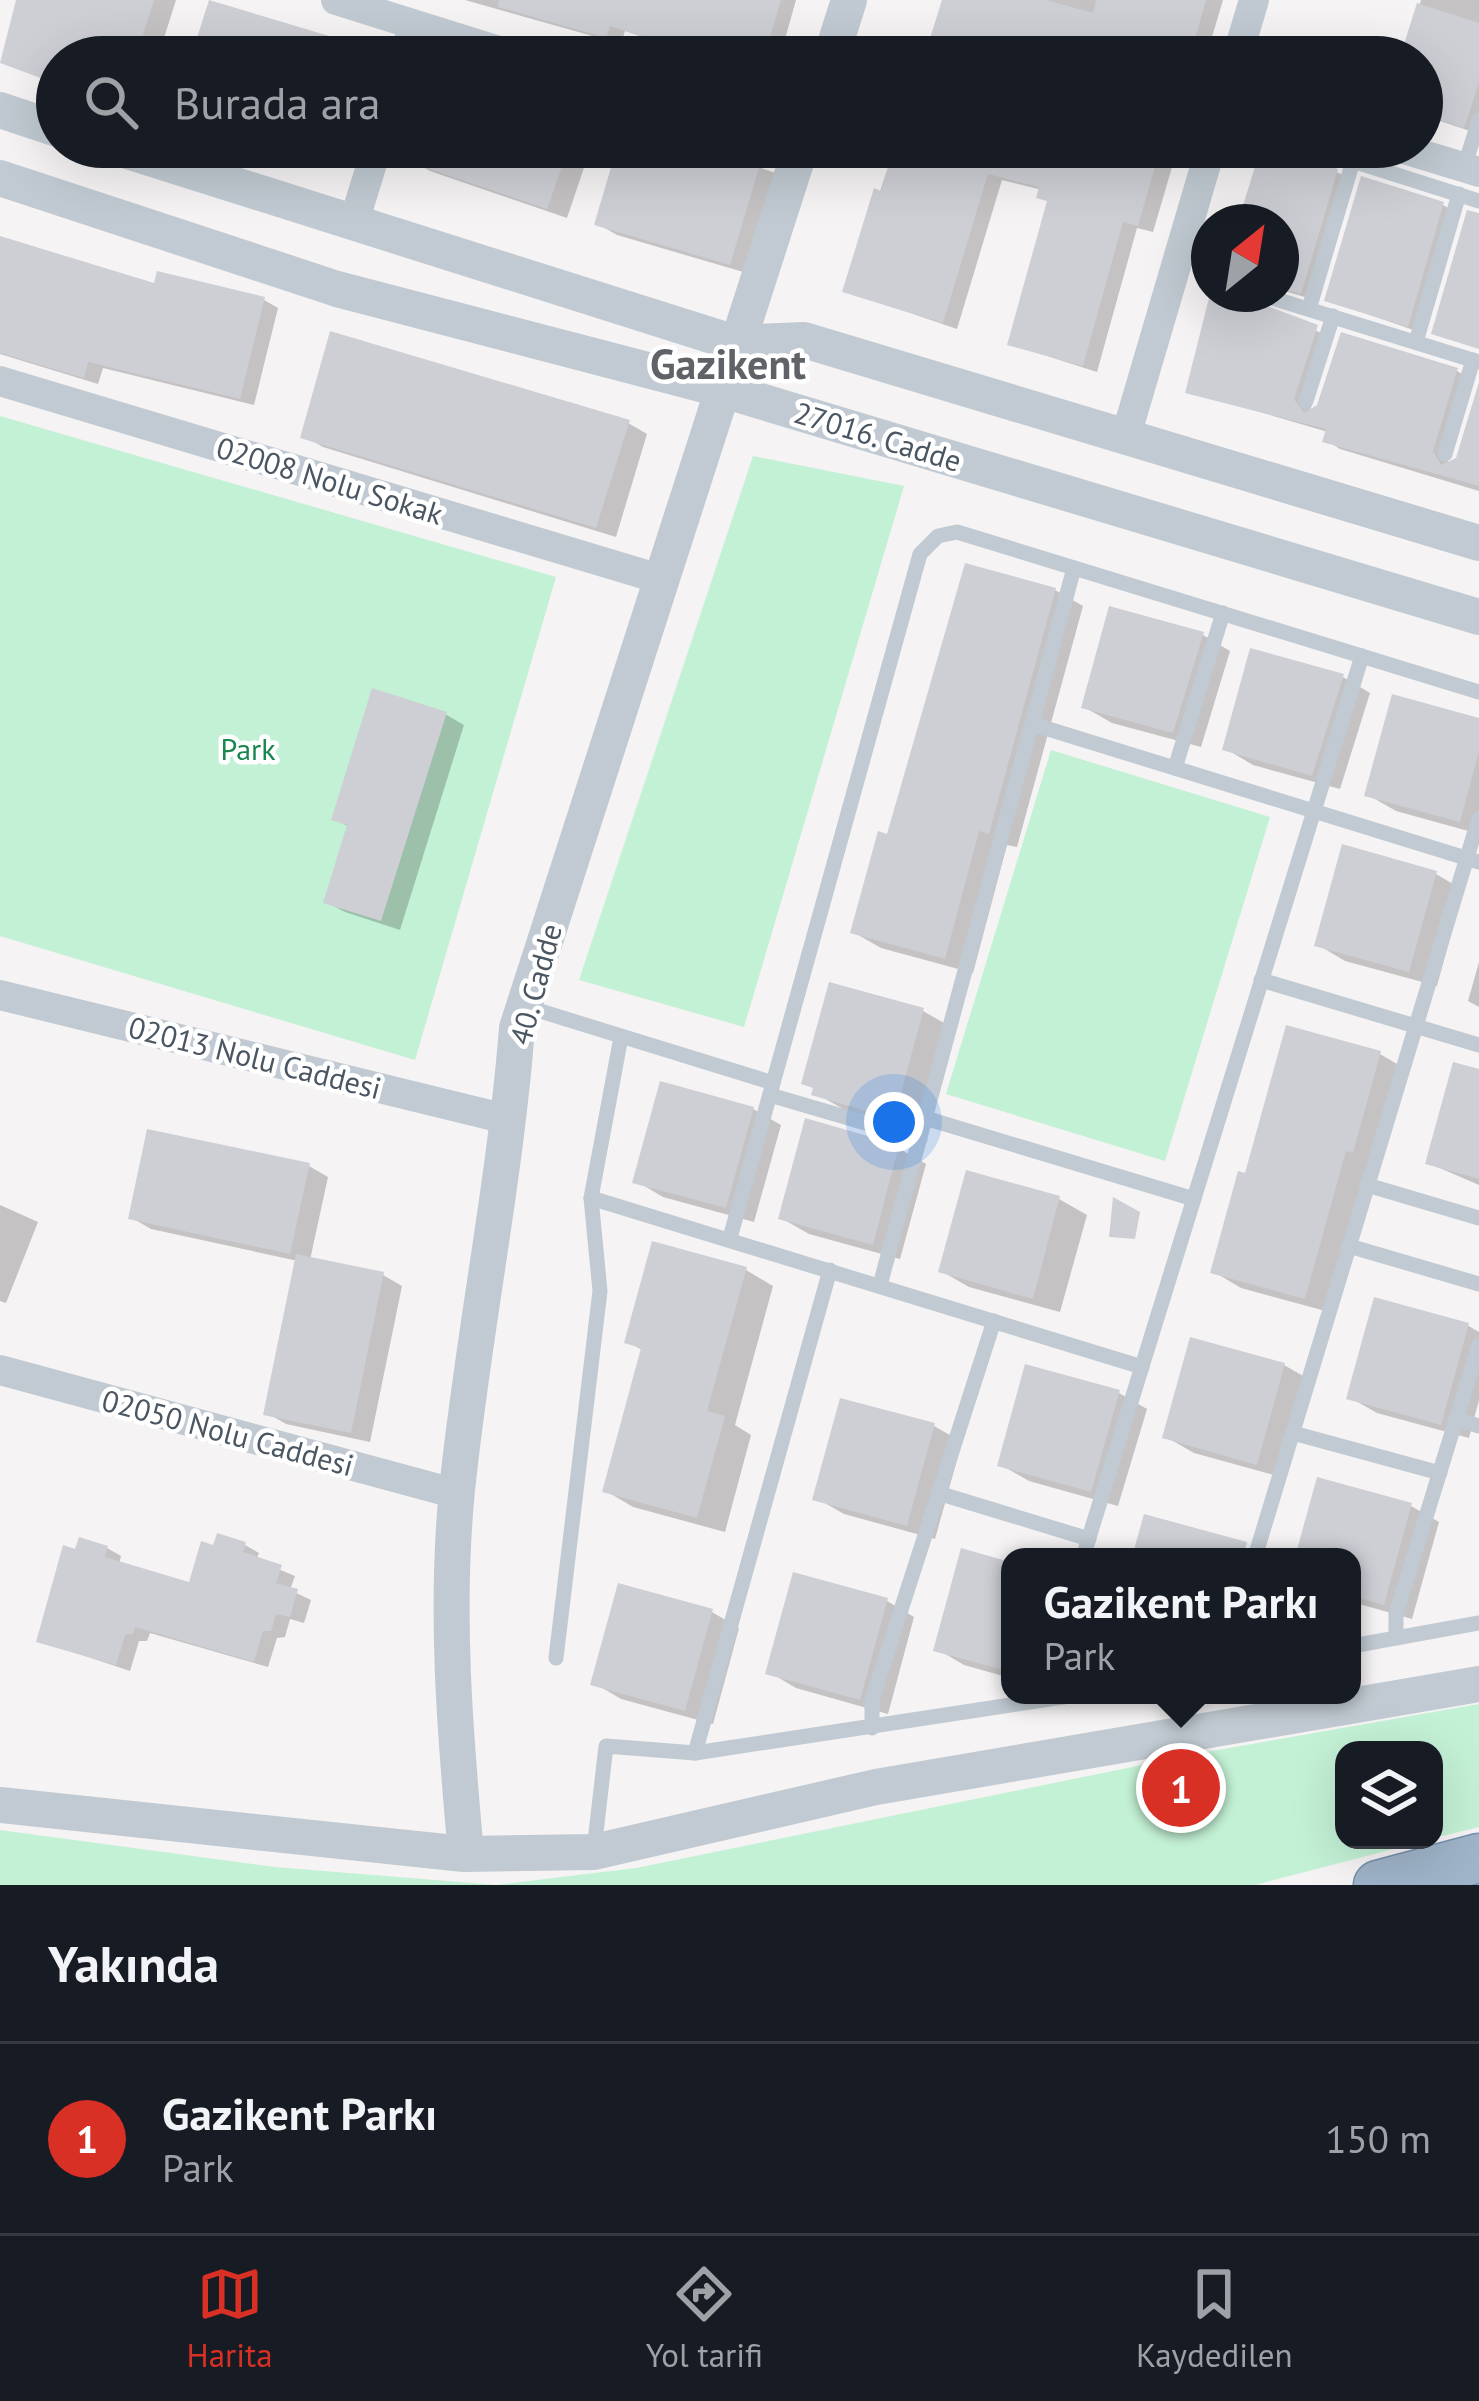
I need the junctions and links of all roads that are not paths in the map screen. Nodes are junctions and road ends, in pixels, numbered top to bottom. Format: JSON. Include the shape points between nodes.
{"nodes":[{"id":1,"x":336,"y":0,"type":"edge"},
{"id":2,"x":849,"y":0,"type":"edge"},
{"id":3,"x":1254,"y":0,"type":"edge"},
{"id":4,"x":414,"y":25,"type":"junction"},
{"id":5,"x":411,"y":36,"type":"edge"},
{"id":6,"x":450,"y":36,"type":"edge"},
{"id":7,"x":838,"y":36,"type":"edge"},
{"id":8,"x":1244,"y":36,"type":"edge"},
{"id":9,"x":0,"y":110,"type":"edge"},
{"id":10,"x":1479,"y":120,"type":"edge"},
{"id":11,"x":36,"y":122,"type":"edge"},
{"id":12,"x":182,"y":168,"type":"edge"},
{"id":13,"x":371,"y":168,"type":"edge"},
{"id":14,"x":794,"y":168,"type":"edge"},
{"id":15,"x":1205,"y":168,"type":"edge"},
{"id":16,"x":1351,"y":168,"type":"edge"},
{"id":17,"x":1400,"y":168,"type":"edge"},
{"id":18,"x":0,"y":178,"type":"edge"},
{"id":19,"x":1467,"y":178,"type":"edge"},
{"id":20,"x":1479,"y":201,"type":"edge"},
{"id":21,"x":354,"y":222,"type":"junction"},
{"id":22,"x":1299,"y":306,"type":"edge"},
{"id":23,"x":1310,"y":309,"type":"junction"},
{"id":24,"x":1333,"y":316,"type":"junction"},
{"id":25,"x":1416,"y":342,"type":"junction"},
{"id":26,"x":736,"y":343,"type":"junction"},
{"id":27,"x":1476,"y":361,"type":"edge"},
{"id":28,"x":0,"y":381,"type":"edge"},
{"id":29,"x":720,"y":389,"type":"junction"},
{"id":30,"x":1306,"y":401,"type":"dead end"},
{"id":31,"x":1125,"y":439,"type":"junction"},
{"id":32,"x":1445,"y":454,"type":"dead end"},
{"id":33,"x":1479,"y":543,"type":"edge"},
{"id":34,"x":1074,"y":568,"type":"junction"},
{"id":35,"x":660,"y":579,"type":"junction"},
{"id":36,"x":1223,"y":613,"type":"junction"},
{"id":37,"x":1479,"y":617,"type":"edge"},
{"id":38,"x":1362,"y":656,"type":"junction"},
{"id":39,"x":1479,"y":692,"type":"edge"},
{"id":40,"x":1032,"y":724,"type":"junction"},
{"id":41,"x":1175,"y":768,"type":"junction"},
{"id":42,"x":1314,"y":811,"type":"junction"},
{"id":43,"x":1479,"y":818,"type":"edge"},
{"id":44,"x":1473,"y":860,"type":"edge"},
{"id":45,"x":1261,"y":980,"type":"junction"},
{"id":46,"x":0,"y":995,"type":"edge"},
{"id":47,"x":524,"y":1006,"type":"junction"},
{"id":48,"x":1416,"y":1026,"type":"junction"},
{"id":49,"x":621,"y":1037,"type":"junction"},
{"id":50,"x":1479,"y":1045,"type":"edge"},
{"id":51,"x":771,"y":1089,"type":"junction"},
{"id":52,"x":926,"y":1118,"type":"junction"},
{"id":53,"x":510,"y":1120,"type":"junction"},
{"id":54,"x":920,"y":1138,"type":"junction"},
{"id":55,"x":1367,"y":1185,"type":"junction"},
{"id":56,"x":591,"y":1198,"type":"junction"},
{"id":57,"x":1194,"y":1199,"type":"junction"},
{"id":58,"x":1479,"y":1218,"type":"edge"},
{"id":59,"x":730,"y":1238,"type":"junction"},
{"id":60,"x":1349,"y":1246,"type":"junction"},
{"id":61,"x":830,"y":1270,"type":"junction"},
{"id":62,"x":1479,"y":1284,"type":"edge"},
{"id":63,"x":880,"y":1285,"type":"junction"},
{"id":64,"x":994,"y":1321,"type":"junction"},
{"id":65,"x":1479,"y":1345,"type":"edge"},
{"id":66,"x":1142,"y":1367,"type":"junction"},
{"id":67,"x":0,"y":1370,"type":"edge"},
{"id":68,"x":1456,"y":1419,"type":"junction"},
{"id":69,"x":1479,"y":1426,"type":"edge"},
{"id":70,"x":1292,"y":1433,"type":"junction"},
{"id":71,"x":1440,"y":1473,"type":"junction"},
{"id":72,"x":938,"y":1493,"type":"junction"},
{"id":73,"x":457,"y":1495,"type":"junction"},
{"id":74,"x":1089,"y":1539,"type":"junction"},
{"id":75,"x":1086,"y":1548,"type":"edge"},
{"id":76,"x":1258,"y":1548,"type":"edge"},
{"id":77,"x":1479,"y":1623,"type":"edge"},
{"id":78,"x":1396,"y":1638,"type":"junction"},
{"id":79,"x":1361,"y":1644,"type":"edge"},
{"id":80,"x":556,"y":1658,"type":"dead end"},
{"id":81,"x":1479,"y":1684,"type":"edge"},
{"id":82,"x":1010,"y":1704,"type":"edge"},
{"id":83,"x":872,"y":1729,"type":"junction"},
{"id":84,"x":695,"y":1753,"type":"junction"},
{"id":85,"x":0,"y":1805,"type":"edge"},
{"id":86,"x":594,"y":1852,"type":"junction"},
{"id":87,"x":466,"y":1854,"type":"junction"},
{"id":88,"x":1479,"y":1858,"type":"edge"},
{"id":89,"x":1378,"y":1885,"type":"edge"}],
"edges":[{"from":1,"to":4,"type":"street"},
{"from":2,"to":7,"type":"street"},
{"from":3,"to":8,"type":"street"},
{"from":4,"to":5,"type":"street"},
{"from":4,"to":6,"type":"street"},
{"from":9,"to":11,"type":"street"},
{"from":10,"to":19,"type":"lane"},
{"from":12,"to":21,"type":"street"},
{"from":13,"to":21,"type":"street"},
{"from":14,"to":26,"type":"street","name":"40. Cadde"},
{"from":15,"to":31,"type":"street"},
{"from":16,"to":23,"type":"lane"},
{"from":17,"to":19,"type":"lane"},
{"from":18,"to":29,"type":"street","name":"27016. Cadde","via":[[337,289]]},
{"from":19,"to":20,"type":"lane"},
{"from":19,"to":25,"type":"lane"},
{"from":21,"to":26,"type":"street"},
{"from":22,"to":23,"type":"lane"},
{"from":23,"to":24,"type":"lane"},
{"from":24,"to":25,"type":"lane"},
{"from":24,"to":30,"type":"lane"},
{"from":25,"to":27,"type":"lane"},
{"from":26,"to":29,"type":"street","name":"40. Cadde"},
{"from":26,"to":31,"type":"street","via":[[804,340]]},
{"from":27,"to":32,"type":"lane"},
{"from":28,"to":35,"type":"street","name":"02008 Nolu Sokak"},
{"from":29,"to":35,"type":"street","name":"40. Cadde"},
{"from":29,"to":37,"type":"street","name":"27016. Cadde"},
{"from":31,"to":33,"type":"street"},
{"from":34,"to":36,"type":"lane"},
{"from":34,"to":40,"type":"lane"},
{"from":34,"to":51,"type":"lane","via":[[957,532],[938,536],[920,554]]},
{"from":35,"to":47,"type":"street","name":"40. Cadde"},
{"from":36,"to":38,"type":"lane"},
{"from":36,"to":41,"type":"lane"},
{"from":38,"to":39,"type":"lane"},
{"from":38,"to":42,"type":"lane"},
{"from":40,"to":41,"type":"lane"},
{"from":40,"to":52,"type":"lane"},
{"from":41,"to":42,"type":"lane"},
{"from":42,"to":44,"type":"lane"},
{"from":42,"to":45,"type":"lane"},
{"from":43,"to":44,"type":"lane"},
{"from":44,"to":48,"type":"lane"},
{"from":45,"to":48,"type":"lane"},
{"from":45,"to":57,"type":"lane"},
{"from":46,"to":53,"type":"street","name":"02013 Nolu Caddesi"},
{"from":47,"to":49,"type":"lane"},
{"from":47,"to":53,"type":"street","name":"40. Cadde"},
{"from":48,"to":50,"type":"lane"},
{"from":48,"to":55,"type":"lane"},
{"from":49,"to":51,"type":"lane"},
{"from":49,"to":56,"type":"lane"},
{"from":51,"to":54,"type":"lane"},
{"from":51,"to":59,"type":"lane"},
{"from":52,"to":54,"type":"lane"},
{"from":52,"to":57,"type":"lane"},
{"from":53,"to":73,"type":"street","name":"40. Cadde"},
{"from":54,"to":63,"type":"lane"},
{"from":55,"to":58,"type":"lane"},
{"from":55,"to":60,"type":"lane"},
{"from":56,"to":59,"type":"lane"},
{"from":56,"to":80,"type":"lane","via":[[600,1291]]},
{"from":57,"to":66,"type":"lane"},
{"from":59,"to":61,"type":"lane"},
{"from":60,"to":62,"type":"lane"},
{"from":60,"to":70,"type":"lane"},
{"from":61,"to":63,"type":"lane"},
{"from":61,"to":84,"type":"lane"},
{"from":63,"to":64,"type":"lane"},
{"from":64,"to":66,"type":"lane"},
{"from":64,"to":72,"type":"lane"},
{"from":65,"to":68,"type":"lane"},
{"from":66,"to":74,"type":"lane"},
{"from":67,"to":73,"type":"street","name":"02050 Nolu Caddesi"},
{"from":68,"to":69,"type":"lane"},
{"from":68,"to":71,"type":"lane"},
{"from":70,"to":71,"type":"lane"},
{"from":70,"to":76,"type":"lane"},
{"from":71,"to":78,"type":"lane"},
{"from":72,"to":74,"type":"lane"},
{"from":72,"to":83,"type":"lane","via":[[872,1700]]},
{"from":73,"to":87,"type":"street","name":"40. Cadde","via":[[451,1679]]},
{"from":74,"to":75,"type":"lane"},
{"from":77,"to":78,"type":"lane"},
{"from":78,"to":79,"type":"lane"},
{"from":81,"to":86,"type":"street","via":[[876,1787]]},
{"from":82,"to":83,"type":"lane"},
{"from":83,"to":84,"type":"lane"},
{"from":84,"to":86,"type":"lane","via":[[607,1746]]},
{"from":85,"to":87,"type":"street"},
{"from":86,"to":87,"type":"street"},
{"from":88,"to":89,"type":"highway"}]}
